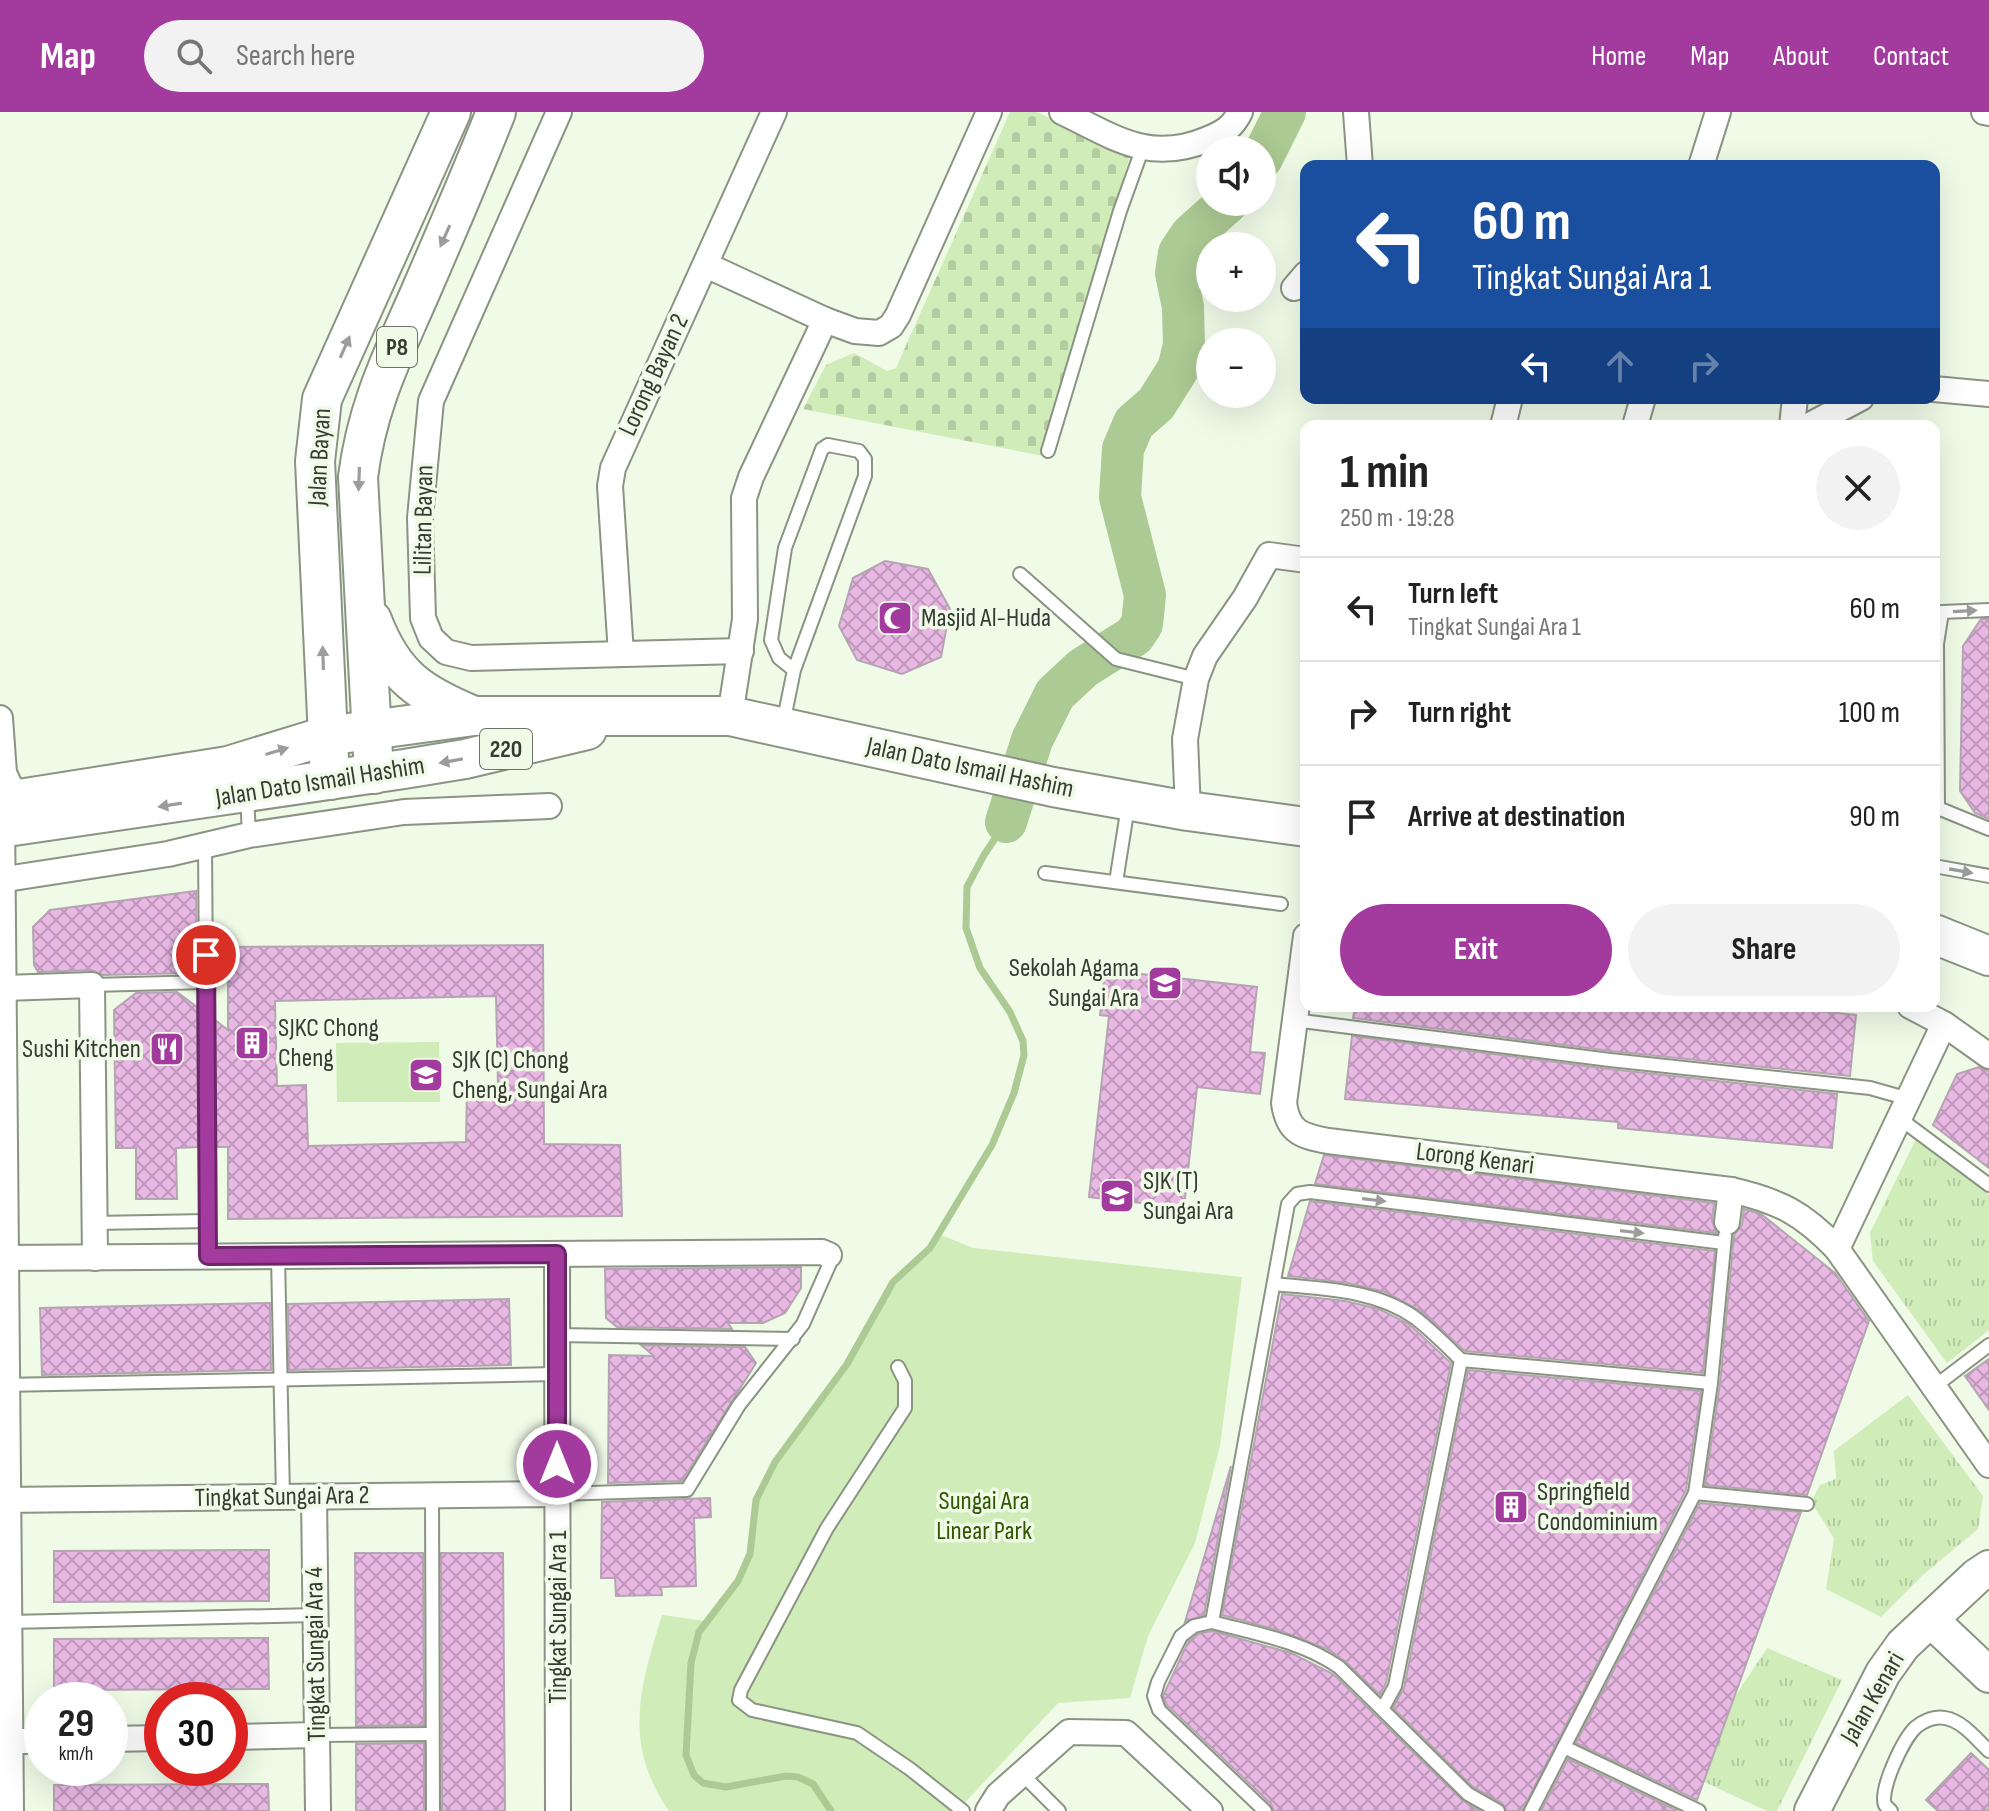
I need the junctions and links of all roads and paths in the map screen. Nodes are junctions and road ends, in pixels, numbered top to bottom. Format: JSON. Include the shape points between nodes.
{"nodes":[{"id":1,"x":426,"y":112,"type":"edge"},
{"id":2,"x":451,"y":112,"type":"edge"},
{"id":3,"x":480,"y":112,"type":"edge"},
{"id":4,"x":496,"y":112,"type":"edge"},
{"id":5,"x":559,"y":112,"type":"edge"},
{"id":6,"x":774,"y":112,"type":"edge"},
{"id":7,"x":989,"y":112,"type":"edge"},
{"id":8,"x":1062,"y":112,"type":"edge"},
{"id":9,"x":1240,"y":112,"type":"edge"},
{"id":10,"x":1356,"y":112,"type":"edge"},
{"id":11,"x":1718,"y":112,"type":"edge"},
{"id":12,"x":1143,"y":147,"type":"junction"},
{"id":13,"x":1360,"y":160,"type":"edge"},
{"id":14,"x":1703,"y":160,"type":"edge"},
{"id":15,"x":425,"y":165,"type":"junction"},
{"id":16,"x":466,"y":187,"type":"junction"},
{"id":17,"x":706,"y":265,"type":"junction"},
{"id":18,"x":825,"y":320,"type":"junction"},
{"id":19,"x":1940,"y":390,"type":"edge"},
{"id":20,"x":1989,"y":394,"type":"edge"},
{"id":21,"x":1850,"y":404,"type":"edge"},
{"id":22,"x":1819,"y":420,"type":"edge"},
{"id":23,"x":1048,"y":451,"type":"dead end"},
{"id":24,"x":1300,"y":559,"type":"edge"},
{"id":25,"x":1020,"y":574,"type":"dead end"},
{"id":26,"x":363,"y":595,"type":"junction"},
{"id":27,"x":1989,"y":610,"type":"edge"},
{"id":28,"x":1940,"y":625,"type":"edge"},
{"id":29,"x":771,"y":640,"type":"junction"},
{"id":30,"x":741,"y":651,"type":"junction"},
{"id":31,"x":621,"y":654,"type":"junction"},
{"id":32,"x":794,"y":670,"type":"junction"},
{"id":33,"x":1196,"y":679,"type":"junction"},
{"id":34,"x":635,"y":715,"type":"junction"},
{"id":35,"x":474,"y":716,"type":"junction"},
{"id":36,"x":730,"y":716,"type":"junction"},
{"id":37,"x":0,"y":718,"type":"edge"},
{"id":38,"x":783,"y":726,"type":"junction"},
{"id":39,"x":371,"y":729,"type":"junction"},
{"id":40,"x":326,"y":736,"type":"junction"},
{"id":41,"x":374,"y":774,"type":"junction"},
{"id":42,"x":330,"y":780,"type":"junction"},
{"id":43,"x":247,"y":793,"type":"junction"},
{"id":44,"x":1129,"y":801,"type":"junction"},
{"id":45,"x":549,"y":806,"type":"dead end"},
{"id":46,"x":1940,"y":809,"type":"edge"},
{"id":47,"x":7,"y":811,"type":"edge"},
{"id":48,"x":1188,"y":811,"type":"junction"},
{"id":49,"x":1300,"y":826,"type":"edge"},
{"id":50,"x":1989,"y":829,"type":"edge"},
{"id":51,"x":249,"y":835,"type":"junction"},
{"id":52,"x":205,"y":845,"type":"junction"},
{"id":53,"x":1940,"y":867,"type":"edge"},
{"id":54,"x":1045,"y":873,"type":"dead end"},
{"id":55,"x":1989,"y":876,"type":"edge"},
{"id":56,"x":2,"y":880,"type":"edge"},
{"id":57,"x":1116,"y":882,"type":"junction"},
{"id":58,"x":1281,"y":904,"type":"dead end"},
{"id":59,"x":1940,"y":936,"type":"edge"},
{"id":60,"x":1989,"y":956,"type":"edge"},
{"id":61,"x":1300,"y":978,"type":"edge"},
{"id":62,"x":206,"y":982,"type":"junction"},
{"id":63,"x":92,"y":985,"type":"junction"},
{"id":64,"x":4,"y":988,"type":"junction"},
{"id":65,"x":1921,"y":1012,"type":"edge"},
{"id":66,"x":1294,"y":1020,"type":"junction"},
{"id":67,"x":1944,"y":1024,"type":"junction"},
{"id":68,"x":1989,"y":1056,"type":"edge"},
{"id":69,"x":1904,"y":1109,"type":"junction"},
{"id":70,"x":1989,"y":1185,"type":"edge"},
{"id":71,"x":1731,"y":1190,"type":"junction"},
{"id":72,"x":208,"y":1221,"type":"junction"},
{"id":73,"x":94,"y":1223,"type":"junction"},
{"id":74,"x":1726,"y":1232,"type":"junction"},
{"id":75,"x":1837,"y":1249,"type":"junction"},
{"id":76,"x":557,"y":1254,"type":"junction"},
{"id":77,"x":829,"y":1255,"type":"joint"},
{"id":78,"x":208,"y":1256,"type":"junction"},
{"id":79,"x":278,"y":1256,"type":"junction"},
{"id":80,"x":3,"y":1258,"type":"edge"},
{"id":81,"x":95,"y":1258,"type":"junction"},
{"id":82,"x":1274,"y":1284,"type":"junction"},
{"id":83,"x":557,"y":1335,"type":"junction"},
{"id":84,"x":793,"y":1339,"type":"junction"},
{"id":85,"x":1989,"y":1345,"type":"edge"},
{"id":86,"x":1461,"y":1360,"type":"junction"},
{"id":87,"x":898,"y":1367,"type":"dead end"},
{"id":88,"x":557,"y":1374,"type":"junction"},
{"id":89,"x":281,"y":1380,"type":"junction"},
{"id":90,"x":1711,"y":1383,"type":"junction"},
{"id":91,"x":3,"y":1385,"type":"edge"},
{"id":92,"x":1934,"y":1387,"type":"junction"},
{"id":93,"x":1989,"y":1465,"type":"edge"},
{"id":94,"x":1695,"y":1493,"type":"junction"},
{"id":95,"x":557,"y":1494,"type":"junction"},
{"id":96,"x":432,"y":1496,"type":"junction"},
{"id":97,"x":283,"y":1497,"type":"junction"},
{"id":98,"x":314,"y":1497,"type":"junction"},
{"id":99,"x":4,"y":1500,"type":"edge"},
{"id":100,"x":1807,"y":1504,"type":"dead end"},
{"id":101,"x":1989,"y":1568,"type":"edge"},
{"id":102,"x":315,"y":1615,"type":"junction"},
{"id":103,"x":1931,"y":1620,"type":"junction"},
{"id":104,"x":10,"y":1622,"type":"junction"},
{"id":105,"x":1212,"y":1622,"type":"junction"},
{"id":106,"x":1989,"y":1675,"type":"edge"},
{"id":107,"x":1383,"y":1708,"type":"junction"},
{"id":108,"x":432,"y":1734,"type":"junction"},
{"id":109,"x":317,"y":1735,"type":"junction"},
{"id":110,"x":248,"y":1737,"type":"edge"},
{"id":111,"x":10,"y":1741,"type":"junction"},
{"id":112,"x":24,"y":1741,"type":"edge"},
{"id":113,"x":1564,"y":1747,"type":"junction"},
{"id":114,"x":1989,"y":1751,"type":"edge"},
{"id":115,"x":1022,"y":1774,"type":"junction"},
{"id":116,"x":11,"y":1811,"type":"edge"},
{"id":117,"x":318,"y":1811,"type":"edge"},
{"id":118,"x":433,"y":1811,"type":"edge"},
{"id":119,"x":558,"y":1811,"type":"edge"},
{"id":120,"x":963,"y":1811,"type":"edge"},
{"id":121,"x":988,"y":1811,"type":"edge"},
{"id":122,"x":1059,"y":1811,"type":"edge"},
{"id":123,"x":1210,"y":1811,"type":"edge"},
{"id":124,"x":1265,"y":1811,"type":"edge"},
{"id":125,"x":1498,"y":1811,"type":"edge"},
{"id":126,"x":1531,"y":1811,"type":"edge"},
{"id":127,"x":1699,"y":1811,"type":"edge"},
{"id":128,"x":1812,"y":1811,"type":"edge"},
{"id":129,"x":1891,"y":1811,"type":"edge"}],
"edges":[{"from":1,"to":15,"type":"main road"},
{"from":2,"to":15,"type":"main road","name":"Jalan Bayan","number":"P8"},
{"from":3,"to":16,"type":"main road"},
{"from":4,"to":16,"type":"main road","name":"Jalan Bayan","number":"P8"},
{"from":5,"to":31,"type":"street","name":"Lilitan Bayan","via":[[431,401],[420,518],[423,618],[431,638],[446,652],[471,658]]},
{"from":6,"to":17,"type":"street","name":"Lorong Bayan 2"},
{"from":7,"to":18,"type":"street","via":[[891,326],[866,334]]},
{"from":8,"to":12,"type":"street"},
{"from":9,"to":12,"type":"street","via":[[1223,133],[1203,141],[1162,151]]},
{"from":10,"to":13,"type":"street"},
{"from":11,"to":14,"type":"street"},
{"from":12,"to":23,"type":"lane"},
{"from":40,"to":15,"type":"main road","name":"Jalan Bayan","number":"P8","one_way":true,"via":[[315,461],[322,399]]},
{"from":16,"to":26,"type":"main road","name":"Jalan Bayan","number":"P8","one_way":true,"via":[[373,401],[363,438],[358,477]]},
{"from":17,"to":18,"type":"street"},
{"from":17,"to":31,"type":"street","name":"Lorong Bayan 2","via":[[613,468]]},
{"from":18,"to":30,"type":"street","via":[[744,498]]},
{"from":19,"to":20,"type":"street"},
{"from":21,"to":22,"type":"street"},
{"from":24,"to":33,"type":"street","via":[[1269,555]]},
{"from":25,"to":33,"type":"lane","via":[[1116,659]]},
{"from":26,"to":35,"type":"main road","via":[[380,641],[407,679],[440,702]]},
{"from":26,"to":39,"type":"main road","name":"Jalan Bayan","number":"P8"},
{"from":28,"to":27,"type":"lane","one_way":true,"via":[[1942,612]]},
{"from":29,"to":30,"type":"lane"},
{"from":29,"to":32,"type":"lane","via":[[779,658]]},
{"from":29,"to":32,"type":"lane","via":[[785,548],[818,455],[828,445],[859,451],[865,476]]},
{"from":30,"to":31,"type":"street","name":"Lilitan Bayan"},
{"from":30,"to":36,"type":"street"},
{"from":32,"to":38,"type":"lane"},
{"from":33,"to":48,"type":"street","via":[[1185,739]]},
{"from":34,"to":35,"type":"main road","name":"Jalan Dato Ismail Hashim","number":"220"},
{"from":34,"to":36,"type":"main road","name":"Jalan Dato Ismail Hashim","number":"220"},
{"from":34,"to":41,"type":"main road","name":"Jalan Dato Ismail Hashim","number":"220","one_way":true,"via":[[507,749]]},
{"from":35,"to":39,"type":"main road","name":"Jalan Dato Ismail Hashim","number":"220"},
{"from":36,"to":38,"type":"main road","name":"Jalan Dato Ismail Hashim","number":"220"},
{"from":37,"to":47,"type":"street","via":[[4,773],[11,788]]},
{"from":38,"to":44,"type":"main road","name":"Jalan Dato Ismail Hashim","number":"220"},
{"from":39,"to":40,"type":"main road","name":"Jalan Dato Ismail Hashim","number":"220"},
{"from":39,"to":41,"type":"main road","name":"Jalan Bayan","number":"P8"},
{"from":40,"to":42,"type":"main road","name":"Jalan Bayan","number":"P8"},
{"from":47,"to":40,"type":"main road","name":"Jalan Dato Ismail Hashim","number":"220","one_way":true,"via":[[228,766]]},
{"from":41,"to":42,"type":"main road","name":"Jalan Dato Ismail Hashim","number":"220"},
{"from":42,"to":43,"type":"main road","name":"Jalan Dato Ismail Hashim","number":"220"},
{"from":43,"to":47,"type":"main road","name":"Jalan Dato Ismail Hashim","number":"220","one_way":true},
{"from":43,"to":51,"type":"lane"},
{"from":44,"to":48,"type":"main road","name":"Jalan Dato Ismail Hashim","number":"220"},
{"from":44,"to":57,"type":"lane"},
{"from":45,"to":51,"type":"street","via":[[404,812]]},
{"from":50,"to":46,"type":"lane","one_way":true},
{"from":47,"to":56,"type":"street"},
{"from":48,"to":49,"type":"main road","name":"Jalan Dato Ismail Hashim","number":"220"},
{"from":51,"to":52,"type":"street"},
{"from":52,"to":56,"type":"street"},
{"from":52,"to":62,"type":"lane"},
{"from":53,"to":55,"type":"lane","one_way":true},
{"from":54,"to":57,"type":"lane"},
{"from":56,"to":64,"type":"street"},
{"from":57,"to":58,"type":"lane"},
{"from":59,"to":60,"type":"main road"},
{"from":61,"to":66,"type":"street","name":"Lorong Kenari"},
{"from":62,"to":63,"type":"lane"},
{"from":62,"to":72,"type":"lane"},
{"from":63,"to":64,"type":"street"},
{"from":63,"to":73,"type":"street"},
{"from":64,"to":80,"type":"street"},
{"from":65,"to":67,"type":"street"},
{"from":66,"to":69,"type":"lane","via":[[1870,1088]]},
{"from":66,"to":71,"type":"street","name":"Lorong Kenari","via":[[1286,1119],[1309,1137]]},
{"from":67,"to":68,"type":"street"},
{"from":67,"to":69,"type":"street"},
{"from":69,"to":70,"type":"lane"},
{"from":69,"to":75,"type":"street"},
{"from":71,"to":74,"type":"street"},
{"from":71,"to":75,"type":"street","name":"Lorong Kenari","via":[[1792,1210]]},
{"from":72,"to":73,"type":"lane"},
{"from":72,"to":78,"type":"lane"},
{"from":73,"to":81,"type":"street"},
{"from":82,"to":74,"type":"lane","one_way":true,"via":[[1288,1204],[1297,1194],[1310,1192]]},
{"from":74,"to":90,"type":"lane"},
{"from":75,"to":92,"type":"street","name":"Lorong Kenari"},
{"from":76,"to":77,"type":"street"},
{"from":76,"to":79,"type":"street"},
{"from":76,"to":83,"type":"street","name":"Tingkat Sungai Ara 1"},
{"from":77,"to":84,"type":"lane","via":[[830,1263]]},
{"from":78,"to":79,"type":"street"},
{"from":78,"to":81,"type":"street"},
{"from":79,"to":89,"type":"lane"},
{"from":80,"to":81,"type":"street"},
{"from":80,"to":91,"type":"street"},
{"from":82,"to":86,"type":"lane","via":[[1358,1293],[1384,1302],[1412,1316]]},
{"from":82,"to":105,"type":"lane"},
{"from":83,"to":84,"type":"lane"},
{"from":83,"to":88,"type":"street","name":"Tingkat Sungai Ara 1"},
{"from":84,"to":95,"type":"lane","via":[[739,1405],[687,1490]]},
{"from":85,"to":92,"type":"lane"},
{"from":86,"to":90,"type":"lane"},
{"from":86,"to":107,"type":"lane","via":[[1395,1686]]},
{"from":87,"to":120,"type":"lane","via":[[905,1381],[905,1408],[827,1528],[739,1700],[752,1710],[857,1733]]},
{"from":88,"to":89,"type":"lane"},
{"from":88,"to":95,"type":"street","name":"Tingkat Sungai Ara 1"},
{"from":89,"to":91,"type":"lane"},
{"from":89,"to":97,"type":"lane"},
{"from":90,"to":94,"type":"lane"},
{"from":91,"to":99,"type":"street"},
{"from":92,"to":93,"type":"street","name":"Lorong Kenari"},
{"from":94,"to":100,"type":"lane"},
{"from":94,"to":113,"type":"lane"},
{"from":95,"to":96,"type":"street","name":"Tingkat Sungai Ara 2"},
{"from":95,"to":119,"type":"street","name":"Tingkat Sungai Ara 1"},
{"from":96,"to":98,"type":"street","name":"Tingkat Sungai Ara 2"},
{"from":96,"to":108,"type":"lane"},
{"from":97,"to":98,"type":"street","name":"Tingkat Sungai Ara 2"},
{"from":97,"to":99,"type":"street","name":"Tingkat Sungai Ara 2"},
{"from":98,"to":102,"type":"street","name":"Tingkat Sungai Ara 4"},
{"from":99,"to":104,"type":"street"},
{"from":101,"to":103,"type":"street","name":"Jalan Kenari"},
{"from":102,"to":104,"type":"lane"},
{"from":102,"to":109,"type":"street","name":"Tingkat Sungai Ara 4"},
{"from":103,"to":106,"type":"street"},
{"from":103,"to":128,"type":"street","name":"Jalan Kenari","via":[[1883,1673]]},
{"from":104,"to":111,"type":"street"},
{"from":105,"to":107,"type":"lane","via":[[1319,1653]]},
{"from":105,"to":124,"type":"lane","via":[[1181,1636],[1154,1696],[1159,1710]]},
{"from":107,"to":125,"type":"lane","via":[[1468,1794]]},
{"from":108,"to":109,"type":"lane"},
{"from":108,"to":118,"type":"lane"},
{"from":109,"to":110,"type":"street"},
{"from":109,"to":117,"type":"street","name":"Tingkat Sungai Ara 4"},
{"from":111,"to":112,"type":"street"},
{"from":111,"to":116,"type":"street"},
{"from":113,"to":126,"type":"lane"},
{"from":113,"to":127,"type":"lane"},
{"from":114,"to":129,"type":"lane","via":[[1953,1720],[1926,1721],[1906,1740],[1883,1790]]},
{"from":115,"to":121,"type":"street"},
{"from":115,"to":122,"type":"lane"},
{"from":115,"to":123,"type":"street","via":[[1069,1732],[1126,1733]]}]}
